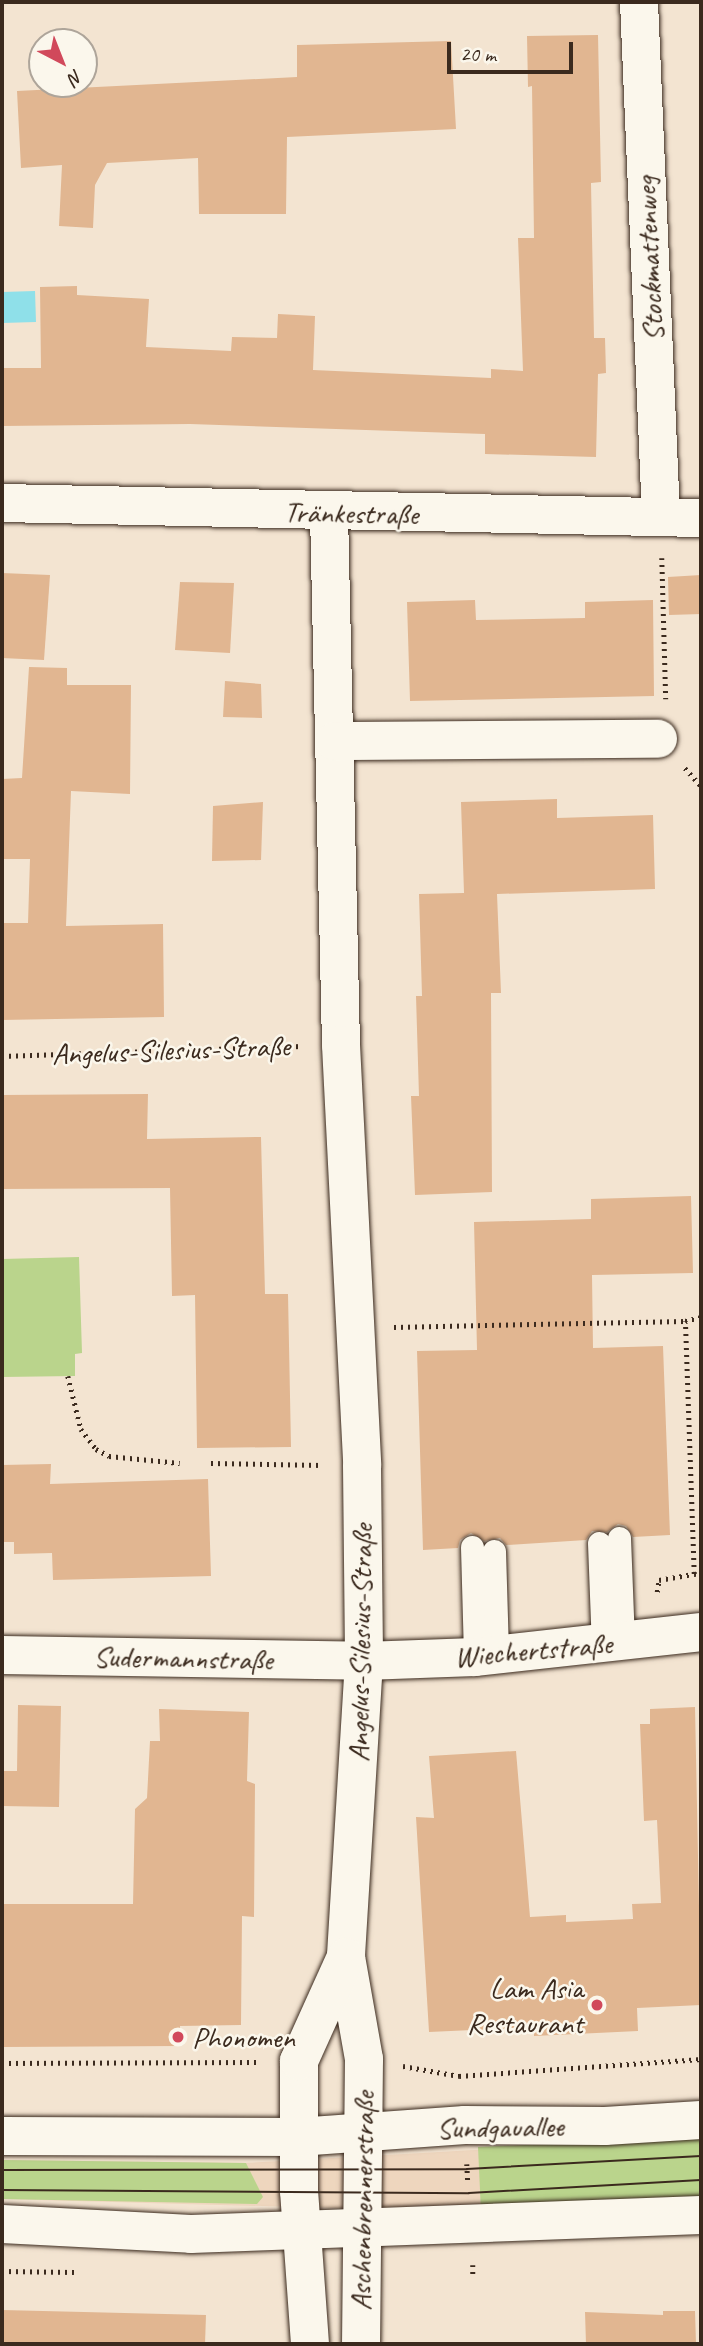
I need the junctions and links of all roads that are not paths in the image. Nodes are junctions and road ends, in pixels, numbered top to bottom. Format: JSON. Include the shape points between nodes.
{"nodes":[{"id":1,"x":639,"y":2,"type":"edge"},
{"id":2,"x":2,"y":503,"type":"edge"},
{"id":3,"x":329,"y":513,"type":"junction"},
{"id":4,"x":661,"y":517,"type":"junction"},
{"id":5,"x":701,"y":518,"type":"edge"},
{"id":6,"x":658,"y":738,"type":"road end"},
{"id":7,"x":335,"y":741,"type":"junction"},
{"id":8,"x":609,"y":1540,"type":"dead end"},
{"id":9,"x":483,"y":1549,"type":"dead end"},
{"id":10,"x":701,"y":1632,"type":"edge"},
{"id":11,"x":626,"y":1642,"type":"junction"},
{"id":12,"x":2,"y":1655,"type":"edge"},
{"id":13,"x":486,"y":1656,"type":"junction"},
{"id":14,"x":364,"y":1661,"type":"junction"},
{"id":15,"x":346,"y":1957,"type":"junction"},
{"id":16,"x":364,"y":2059,"type":"joint"},
{"id":17,"x":701,"y":2120,"type":"edge"},
{"id":18,"x":363,"y":2132,"type":"junction"},
{"id":19,"x":2,"y":2136,"type":"edge"},
{"id":20,"x":298,"y":2137,"type":"junction"},
{"id":21,"x":701,"y":2215,"type":"edge"},
{"id":22,"x":2,"y":2224,"type":"edge"},
{"id":23,"x":359,"y":2230,"type":"junction"},
{"id":24,"x":303,"y":2231,"type":"junction"},
{"id":25,"x":310,"y":2344,"type":"edge"},
{"id":26,"x":360,"y":2344,"type":"edge"}],
"edges":[{"from":1,"to":4,"type":"street","name":"Stockmattenweg"},
{"from":2,"to":3,"type":"street","name":"Tränkestraße"},
{"from":3,"to":4,"type":"street","name":"Tränkestraße"},
{"from":3,"to":7,"type":"street","name":"Angelus-Silesius-Straße"},
{"from":4,"to":5,"type":"street","name":"Tränkestraße"},
{"from":6,"to":7,"type":"street"},
{"from":7,"to":14,"type":"street","name":"Angelus-Silesius-Straße","via":[[341,1045],[362,1465]]},
{"from":8,"to":11,"type":"lane"},
{"from":9,"to":13,"type":"lane"},
{"from":10,"to":11,"type":"street","name":"Wiechertstraße"},
{"from":11,"to":13,"type":"street","name":"Wiechertstraße"},
{"from":12,"to":14,"type":"street","name":"Sudermannstraße"},
{"from":13,"to":14,"type":"street","name":"Wiechertstraße"},
{"from":14,"to":15,"type":"street","name":"Angelus-Silesius-Straße"},
{"from":15,"to":16,"type":"street","name":"Angelus-Silesius-Straße"},
{"from":15,"to":20,"type":"street","name":"Angelus-Silesius-Straße","via":[[299,2061]]},
{"from":16,"to":18,"type":"street","name":"Aschenbrennerstraße"},
{"from":17,"to":18,"type":"street","name":"Sundgauallee"},
{"from":18,"to":20,"type":"street","name":"Sundgauallee"},
{"from":18,"to":23,"type":"street","name":"Aschenbrennerstraße"},
{"from":19,"to":20,"type":"street","name":"Sundgauallee"},
{"from":20,"to":24,"type":"street"},
{"from":21,"to":23,"type":"street"},
{"from":22,"to":24,"type":"street","via":[[191,2234]]},
{"from":23,"to":24,"type":"street"},
{"from":23,"to":26,"type":"street","name":"Aschenbrennerstraße"},
{"from":24,"to":25,"type":"street","name":"Aschenbrennerstraße"}]}
